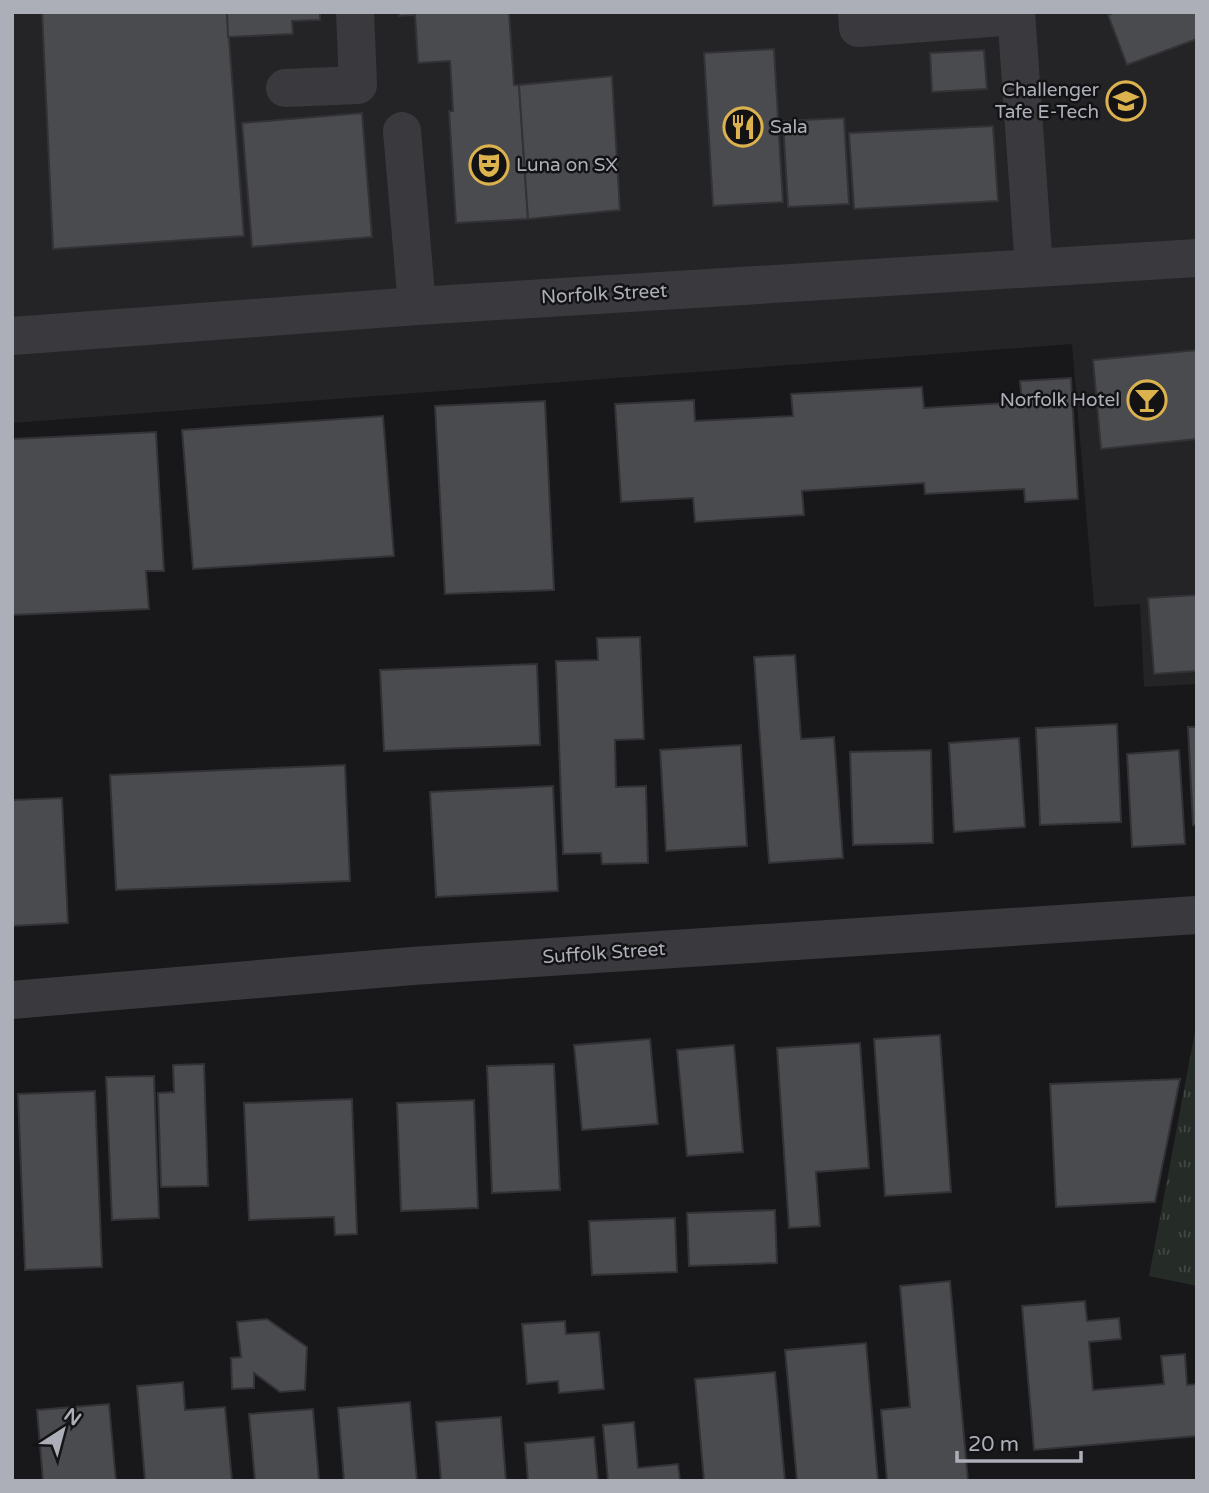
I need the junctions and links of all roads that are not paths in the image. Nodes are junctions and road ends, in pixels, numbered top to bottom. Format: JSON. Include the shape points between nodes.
{"nodes":[{"id":1,"x":355,"y":12,"type":"edge"},
{"id":2,"x":857,"y":12,"type":"edge"},
{"id":3,"x":1016,"y":14,"type":"edge"},
{"id":4,"x":285,"y":88,"type":"dead end"},
{"id":5,"x":402,"y":131,"type":"dead end"},
{"id":6,"x":1197,"y":258,"type":"edge"},
{"id":7,"x":1034,"y":268,"type":"junction"},
{"id":8,"x":417,"y":306,"type":"junction"},
{"id":9,"x":12,"y":336,"type":"edge"},
{"id":10,"x":1197,"y":915,"type":"edge"},
{"id":11,"x":12,"y":1000,"type":"edge"}],
"edges":[{"from":1,"to":4,"type":"street","via":[[358,85]]},
{"from":2,"to":3,"type":"street","via":[[858,28]]},
{"from":3,"to":7,"type":"street"},
{"from":5,"to":8,"type":"street"},
{"from":6,"to":7,"type":"street","name":"Norfolk Street"},
{"from":7,"to":8,"type":"street","name":"Norfolk Street"},
{"from":8,"to":9,"type":"street","name":"Norfolk Street"},
{"from":10,"to":11,"type":"street","name":"Suffolk Street","via":[[412,966]]}]}
